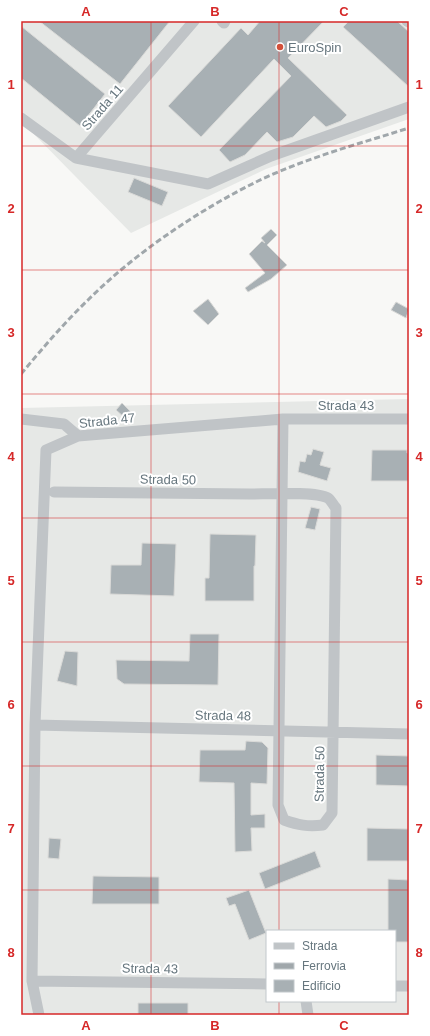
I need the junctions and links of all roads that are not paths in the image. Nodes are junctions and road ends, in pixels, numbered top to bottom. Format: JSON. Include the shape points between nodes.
{"nodes":[{"id":1,"x":194,"y":21,"type":"edge"},
{"id":2,"x":222,"y":21,"type":"edge"},
{"id":3,"x":225,"y":21,"type":"edge"},
{"id":4,"x":409,"y":107,"type":"edge"},
{"id":5,"x":21,"y":118,"type":"edge"},
{"id":6,"x":76,"y":158,"type":"junction"},
{"id":7,"x":21,"y":419,"type":"edge"},
{"id":8,"x":283,"y":419,"type":"junction"},
{"id":9,"x":409,"y":419,"type":"edge"},
{"id":10,"x":78,"y":436,"type":"junction"},
{"id":11,"x":54,"y":492,"type":"dead end"},
{"id":12,"x":282,"y":494,"type":"junction"},
{"id":13,"x":35,"y":725,"type":"junction"},
{"id":14,"x":279,"y":731,"type":"junction"},
{"id":15,"x":333,"y":733,"type":"junction"},
{"id":16,"x":409,"y":734,"type":"edge"},
{"id":17,"x":32,"y":981,"type":"junction"},
{"id":18,"x":266,"y":984,"type":"edge"},
{"id":19,"x":396,"y":986,"type":"edge"},
{"id":20,"x":409,"y":986,"type":"edge"},
{"id":21,"x":306,"y":1002,"type":"edge"},
{"id":22,"x":39,"y":1015,"type":"edge"},
{"id":23,"x":308,"y":1015,"type":"edge"}],
"edges":[{"from":1,"to":6,"type":"street","name":"Strada 11"},
{"from":2,"to":3,"type":"street"},
{"from":4,"to":6,"type":"street","via":[[271,156],[208,184]]},
{"from":5,"to":6,"type":"street"},
{"from":7,"to":10,"type":"street","via":[[64,424]]},
{"from":8,"to":9,"type":"street","name":"Strada 43"},
{"from":8,"to":10,"type":"street","name":"Strada 47"},
{"from":8,"to":12,"type":"street","name":"Strada 50"},
{"from":10,"to":13,"type":"street","name":"Strada 47","via":[[46,450]]},
{"from":11,"to":12,"type":"street","name":"Strada 50"},
{"from":12,"to":14,"type":"street","name":"Strada 50"},
{"from":12,"to":15,"type":"street","name":"Strada 50","via":[[320,495],[329,499],[336,508]]},
{"from":13,"to":14,"type":"street","name":"Strada 48"},
{"from":13,"to":17,"type":"street","name":"Strada 47"},
{"from":14,"to":15,"type":"street","name":"Strada 48"},
{"from":14,"to":15,"type":"street","name":"Strada 50","via":[[278,806],[284,820],[308,827],[323,825],[332,813]]},
{"from":15,"to":16,"type":"street","name":"Strada 48"},
{"from":17,"to":18,"type":"street","name":"Strada 43"},
{"from":17,"to":22,"type":"street","name":"Strada 47"},
{"from":19,"to":20,"type":"street"},
{"from":21,"to":23,"type":"street"}]}
